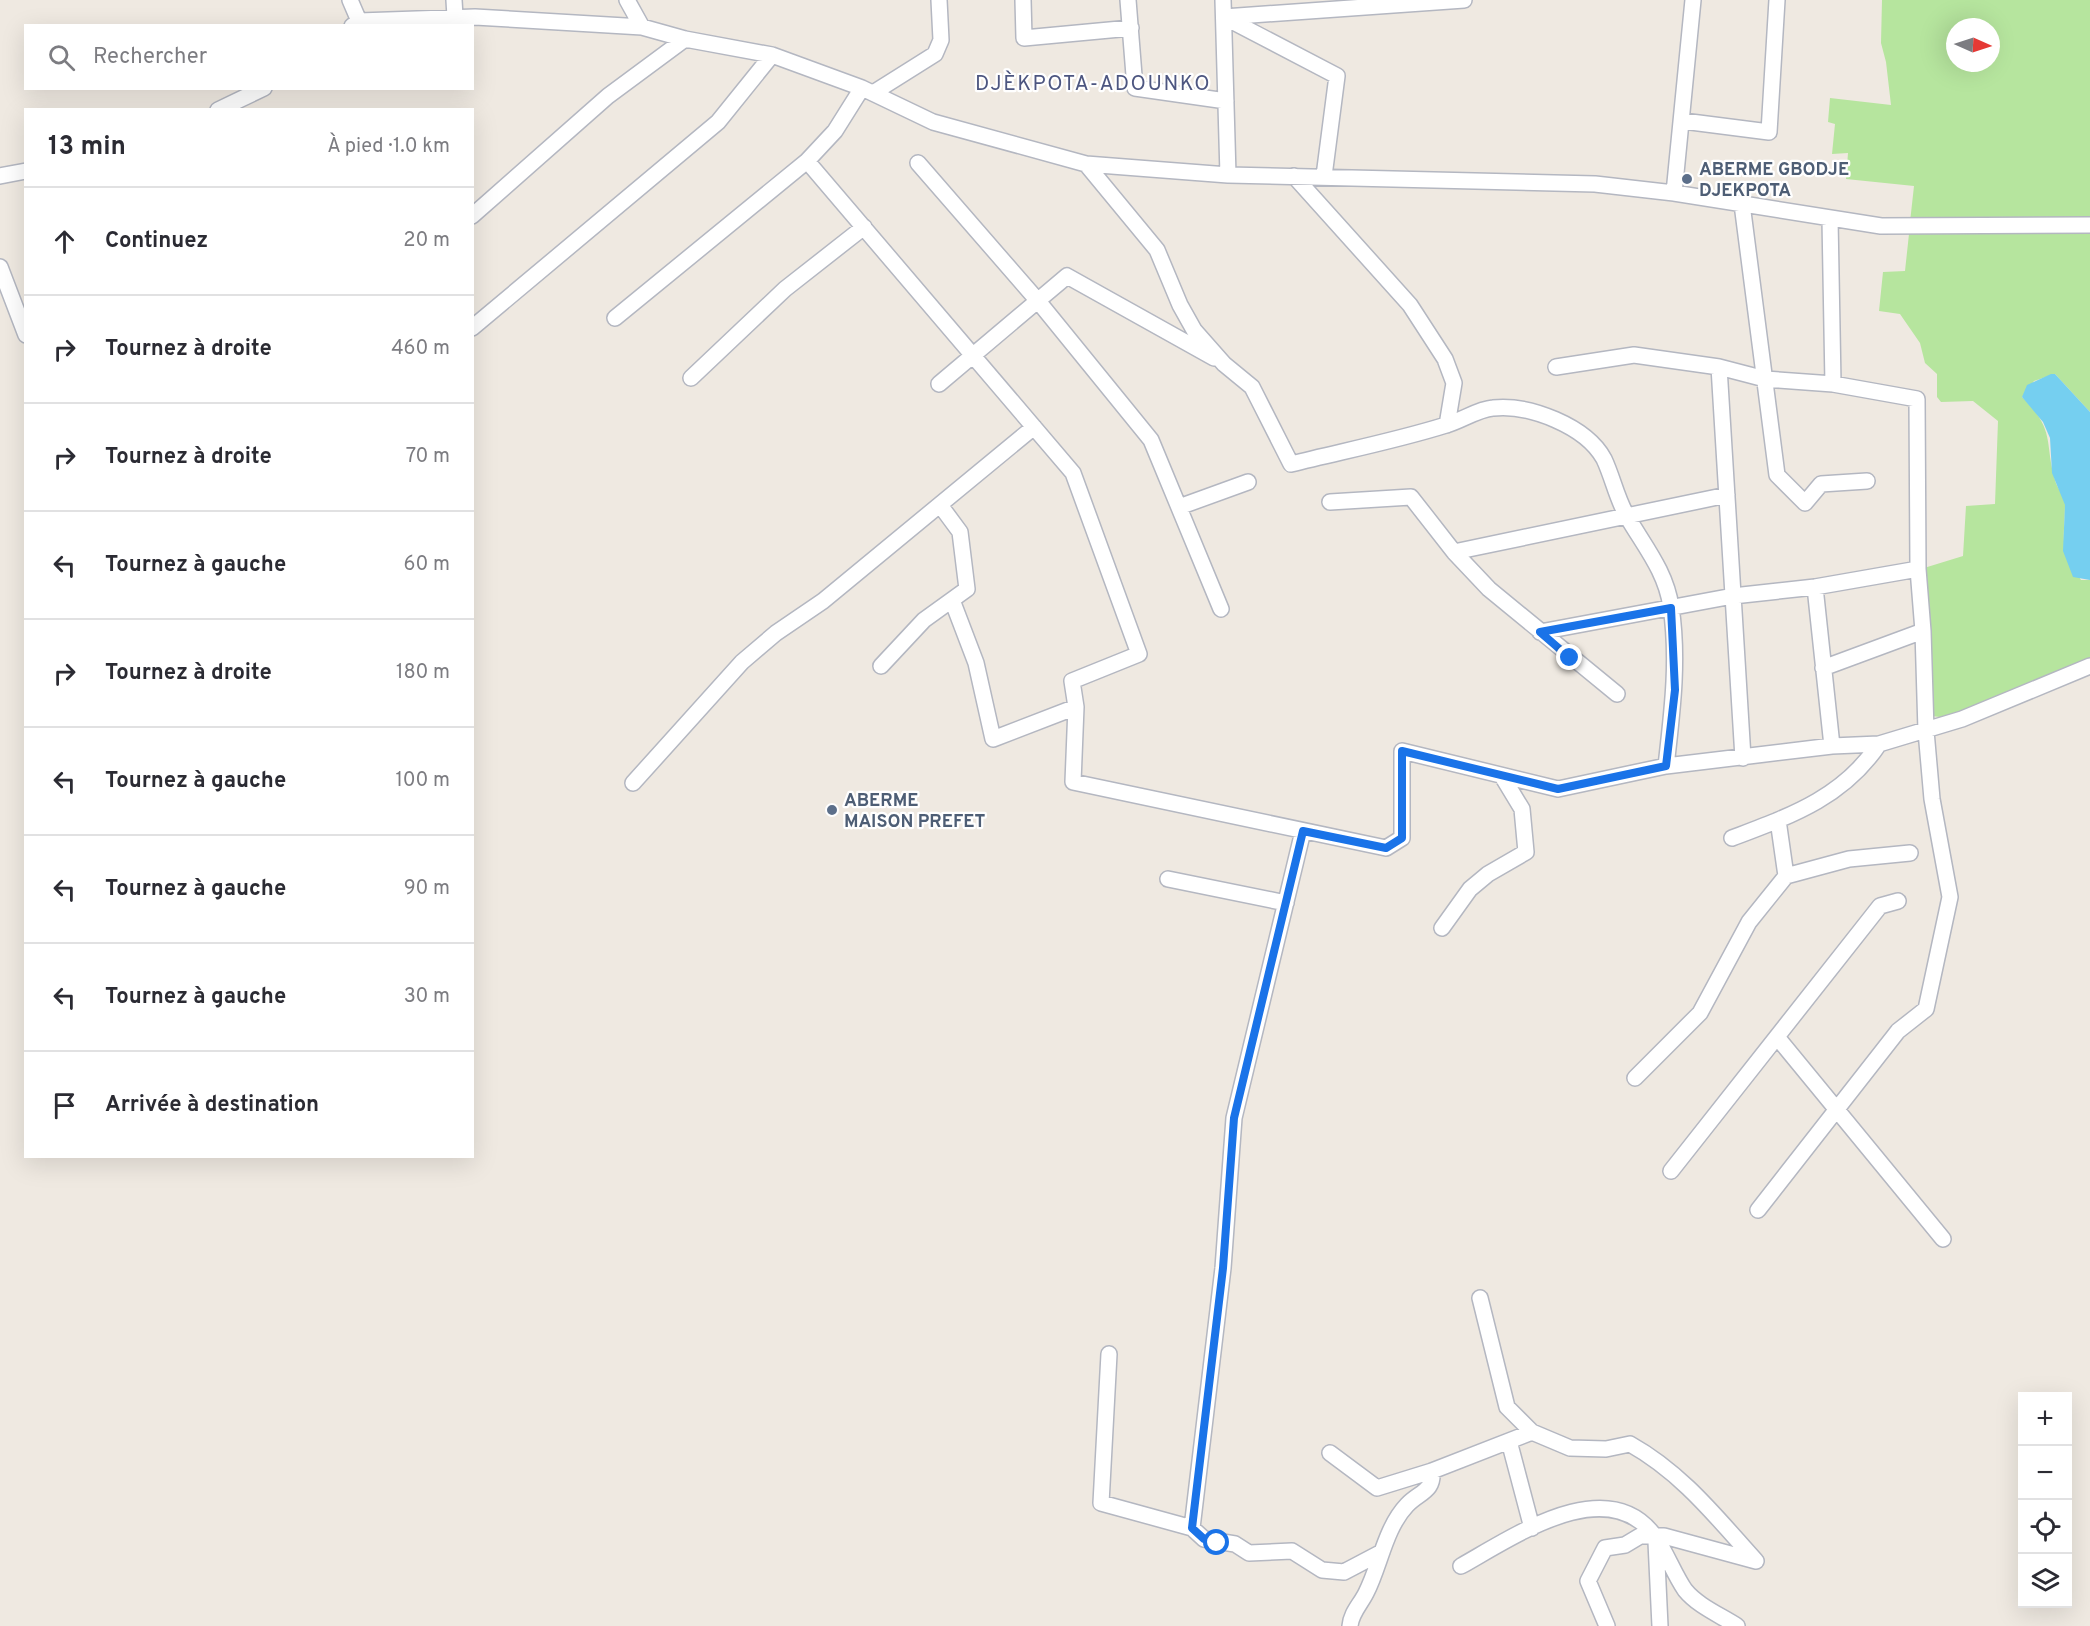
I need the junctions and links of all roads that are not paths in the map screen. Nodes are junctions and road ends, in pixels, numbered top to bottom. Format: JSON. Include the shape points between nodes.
{"nodes":[{"id":1,"x":350,"y":0,"type":"edge"},
{"id":2,"x":454,"y":0,"type":"edge"},
{"id":3,"x":627,"y":0,"type":"edge"},
{"id":4,"x":939,"y":0,"type":"edge"},
{"id":5,"x":1023,"y":0,"type":"edge"},
{"id":6,"x":1128,"y":0,"type":"edge"},
{"id":7,"x":1223,"y":0,"type":"edge"},
{"id":8,"x":1464,"y":0,"type":"edge"},
{"id":9,"x":1693,"y":0,"type":"edge"},
{"id":10,"x":1777,"y":0,"type":"edge"},
{"id":11,"x":455,"y":16,"type":"junction"},
{"id":12,"x":1224,"y":18,"type":"junction"},
{"id":13,"x":356,"y":23,"type":"edge"},
{"id":14,"x":642,"y":27,"type":"junction"},
{"id":15,"x":1131,"y":28,"type":"junction"},
{"id":16,"x":686,"y":39,"type":"junction"},
{"id":17,"x":772,"y":55,"type":"junction"},
{"id":18,"x":260,"y":90,"type":"edge"},
{"id":19,"x":867,"y":91,"type":"junction"},
{"id":20,"x":1226,"y":101,"type":"junction"},
{"id":21,"x":222,"y":108,"type":"edge"},
{"id":22,"x":1683,"y":121,"type":"junction"},
{"id":23,"x":807,"y":161,"type":"junction"},
{"id":24,"x":918,"y":163,"type":"dead end"},
{"id":25,"x":1086,"y":164,"type":"junction"},
{"id":26,"x":24,"y":171,"type":"edge"},
{"id":27,"x":1228,"y":175,"type":"junction"},
{"id":28,"x":0,"y":176,"type":"edge"},
{"id":29,"x":1294,"y":176,"type":"junction"},
{"id":30,"x":1324,"y":176,"type":"junction"},
{"id":31,"x":1674,"y":193,"type":"junction"},
{"id":32,"x":1742,"y":204,"type":"junction"},
{"id":33,"x":474,"y":214,"type":"edge"},
{"id":34,"x":1830,"y":219,"type":"junction"},
{"id":35,"x":2090,"y":225,"type":"edge"},
{"id":36,"x":864,"y":227,"type":"junction"},
{"id":37,"x":0,"y":267,"type":"edge"},
{"id":38,"x":19,"y":300,"type":"edge"},
{"id":39,"x":1038,"y":301,"type":"junction"},
{"id":40,"x":615,"y":318,"type":"dead end"},
{"id":41,"x":24,"y":325,"type":"edge"},
{"id":42,"x":474,"y":326,"type":"edge"},
{"id":43,"x":973,"y":356,"type":"junction"},
{"id":44,"x":1224,"y":364,"type":"junction"},
{"id":45,"x":1556,"y":367,"type":"dead end"},
{"id":46,"x":1719,"y":367,"type":"junction"},
{"id":47,"x":692,"y":378,"type":"dead end"},
{"id":48,"x":1765,"y":378,"type":"junction"},
{"id":49,"x":939,"y":384,"type":"dead end"},
{"id":50,"x":1833,"y":384,"type":"junction"},
{"id":51,"x":1447,"y":425,"type":"junction"},
{"id":52,"x":1034,"y":427,"type":"junction"},
{"id":53,"x":1867,"y":481,"type":"dead end"},
{"id":54,"x":1248,"y":482,"type":"dead end"},
{"id":55,"x":1727,"y":495,"type":"junction"},
{"id":56,"x":1330,"y":502,"type":"dead end"},
{"id":57,"x":940,"y":505,"type":"junction"},
{"id":58,"x":1179,"y":507,"type":"junction"},
{"id":59,"x":1626,"y":515,"type":"junction"},
{"id":60,"x":1454,"y":552,"type":"junction"},
{"id":61,"x":1918,"y":569,"type":"junction"},
{"id":62,"x":1815,"y":587,"type":"junction"},
{"id":63,"x":1733,"y":596,"type":"junction"},
{"id":64,"x":952,"y":600,"type":"junction"},
{"id":65,"x":1671,"y":608,"type":"junction"},
{"id":66,"x":1221,"y":609,"type":"dead end"},
{"id":67,"x":1923,"y":631,"type":"junction"},
{"id":68,"x":1540,"y":632,"type":"junction"},
{"id":69,"x":881,"y":666,"type":"dead end"},
{"id":70,"x":2090,"y":666,"type":"edge"},
{"id":71,"x":1823,"y":668,"type":"junction"},
{"id":72,"x":1617,"y":694,"type":"dead end"},
{"id":73,"x":1076,"y":707,"type":"junction"},
{"id":74,"x":1926,"y":731,"type":"junction"},
{"id":75,"x":1879,"y":744,"type":"junction"},
{"id":76,"x":1832,"y":746,"type":"junction"},
{"id":77,"x":1743,"y":758,"type":"junction"},
{"id":78,"x":1666,"y":766,"type":"junction"},
{"id":79,"x":1502,"y":776,"type":"junction"},
{"id":80,"x":633,"y":783,"type":"dead end"},
{"id":81,"x":1778,"y":820,"type":"junction"},
{"id":82,"x":1303,"y":831,"type":"junction"},
{"id":83,"x":1732,"y":838,"type":"dead end"},
{"id":84,"x":1910,"y":853,"type":"dead end"},
{"id":85,"x":1786,"y":876,"type":"junction"},
{"id":86,"x":1168,"y":879,"type":"dead end"},
{"id":87,"x":1898,"y":901,"type":"dead end"},
{"id":88,"x":1286,"y":903,"type":"junction"},
{"id":89,"x":1442,"y":928,"type":"dead end"},
{"id":90,"x":1777,"y":1037,"type":"junction"},
{"id":91,"x":1635,"y":1078,"type":"dead end"},
{"id":92,"x":1836,"y":1111,"type":"junction"},
{"id":93,"x":1671,"y":1171,"type":"dead end"},
{"id":94,"x":1758,"y":1210,"type":"dead end"},
{"id":95,"x":1943,"y":1239,"type":"dead end"},
{"id":96,"x":1480,"y":1298,"type":"dead end"},
{"id":97,"x":1109,"y":1354,"type":"dead end"},
{"id":98,"x":1532,"y":1432,"type":"junction"},
{"id":99,"x":1509,"y":1441,"type":"junction"},
{"id":100,"x":1330,"y":1453,"type":"dead end"},
{"id":101,"x":1432,"y":1471,"type":"junction"},
{"id":102,"x":1192,"y":1528,"type":"junction"},
{"id":103,"x":1532,"y":1528,"type":"junction"},
{"id":104,"x":1655,"y":1536,"type":"junction"},
{"id":105,"x":1382,"y":1552,"type":"junction"},
{"id":106,"x":1461,"y":1566,"type":"dead end"},
{"id":107,"x":1350,"y":1626,"type":"edge"},
{"id":108,"x":1607,"y":1626,"type":"edge"},
{"id":109,"x":1660,"y":1626,"type":"edge"},
{"id":110,"x":1737,"y":1626,"type":"edge"}],
"edges":[{"from":1,"to":13,"type":"street"},
{"from":2,"to":11,"type":"street"},
{"from":3,"to":14,"type":"street"},
{"from":4,"to":19,"type":"street","via":[[941,40],[935,54]]},
{"from":5,"to":15,"type":"street","via":[[1024,38]]},
{"from":6,"to":15,"type":"street"},
{"from":7,"to":12,"type":"street"},
{"from":8,"to":12,"type":"street"},
{"from":9,"to":22,"type":"street"},
{"from":10,"to":22,"type":"street","via":[[1769,132]]},
{"from":11,"to":13,"type":"street"},
{"from":11,"to":14,"type":"street"},
{"from":12,"to":20,"type":"street"},
{"from":12,"to":30,"type":"street","via":[[1337,76]]},
{"from":14,"to":16,"type":"street"},
{"from":15,"to":20,"type":"street","via":[[1135,88]]},
{"from":16,"to":17,"type":"street"},
{"from":16,"to":33,"type":"street","via":[[608,96]]},
{"from":17,"to":19,"type":"street"},
{"from":17,"to":42,"type":"street","via":[[718,122]]},
{"from":18,"to":21,"type":"street"},
{"from":19,"to":23,"type":"street"},
{"from":19,"to":25,"type":"street","via":[[933,122]]},
{"from":20,"to":27,"type":"street"},
{"from":22,"to":31,"type":"street"},
{"from":23,"to":36,"type":"street"},
{"from":23,"to":40,"type":"street"},
{"from":24,"to":39,"type":"street"},
{"from":25,"to":27,"type":"street"},
{"from":25,"to":44,"type":"street","via":[[1157,250],[1186,317]]},
{"from":26,"to":28,"type":"street"},
{"from":27,"to":29,"type":"street"},
{"from":29,"to":30,"type":"street"},
{"from":29,"to":51,"type":"street","via":[[1410,305],[1445,359],[1454,382]]},
{"from":30,"to":31,"type":"street","via":[[1542,181]]},
{"from":31,"to":32,"type":"street"},
{"from":32,"to":34,"type":"street"},
{"from":32,"to":48,"type":"street"},
{"from":34,"to":35,"type":"street","via":[[1907,228]]},
{"from":34,"to":50,"type":"street"},
{"from":36,"to":43,"type":"street"},
{"from":36,"to":47,"type":"street","via":[[785,290]]},
{"from":37,"to":38,"type":"street"},
{"from":38,"to":41,"type":"street"},
{"from":39,"to":43,"type":"street"},
{"from":39,"to":44,"type":"street","via":[[1067,276]]},
{"from":39,"to":58,"type":"street","via":[[1151,440]]},
{"from":43,"to":49,"type":"street"},
{"from":43,"to":52,"type":"street"},
{"from":44,"to":51,"type":"street","via":[[1252,387],[1291,464]]},
{"from":45,"to":46,"type":"street","via":[[1634,355]]},
{"from":46,"to":48,"type":"street"},
{"from":46,"to":55,"type":"street"},
{"from":48,"to":50,"type":"street"},
{"from":48,"to":53,"type":"street","via":[[1778,475],[1804,503],[1821,484]]},
{"from":50,"to":61,"type":"street","via":[[1917,399]]},
{"from":51,"to":59,"type":"street","via":[[1493,408],[1536,413],[1564,423],[1588,438],[1603,458]]},
{"from":52,"to":57,"type":"street"},
{"from":52,"to":73,"type":"street","via":[[1073,473],[1139,654],[1072,681]]},
{"from":54,"to":58,"type":"street"},
{"from":55,"to":59,"type":"street"},
{"from":55,"to":63,"type":"street"},
{"from":56,"to":60,"type":"street","via":[[1411,497]]},
{"from":57,"to":64,"type":"street","via":[[960,532],[967,589]]},
{"from":57,"to":80,"type":"street","via":[[751,655]]},
{"from":58,"to":66,"type":"street"},
{"from":59,"to":60,"type":"street"},
{"from":59,"to":65,"type":"street","via":[[1659,568]]},
{"from":60,"to":68,"type":"street","via":[[1489,589]]},
{"from":61,"to":62,"type":"street"},
{"from":61,"to":67,"type":"street"},
{"from":62,"to":63,"type":"street"},
{"from":62,"to":71,"type":"street"},
{"from":63,"to":65,"type":"street"},
{"from":63,"to":77,"type":"street"},
{"from":64,"to":69,"type":"street","via":[[924,620]]},
{"from":64,"to":73,"type":"street","via":[[976,663],[993,739]]},
{"from":65,"to":68,"type":"street"},
{"from":65,"to":78,"type":"street","via":[[1675,690]]},
{"from":67,"to":71,"type":"street"},
{"from":67,"to":74,"type":"street"},
{"from":68,"to":72,"type":"street"},
{"from":70,"to":74,"type":"street"},
{"from":71,"to":76,"type":"street"},
{"from":73,"to":82,"type":"street","via":[[1073,782]]},
{"from":74,"to":75,"type":"street"},
{"from":74,"to":92,"type":"street","via":[[1932,799],[1950,897],[1926,1009],[1898,1031]]},
{"from":75,"to":76,"type":"street"},
{"from":75,"to":81,"type":"street","via":[[1865,765],[1821,801]]},
{"from":76,"to":77,"type":"street"},
{"from":77,"to":78,"type":"street"},
{"from":78,"to":79,"type":"street","via":[[1558,789]]},
{"from":79,"to":82,"type":"street","via":[[1402,751],[1402,838],[1386,848]]},
{"from":79,"to":89,"type":"street","via":[[1522,809],[1526,852],[1470,889]]},
{"from":81,"to":83,"type":"street"},
{"from":81,"to":85,"type":"street"},
{"from":82,"to":88,"type":"street"},
{"from":84,"to":85,"type":"street","via":[[1849,859]]},
{"from":85,"to":91,"type":"street","via":[[1749,922],[1700,1013]]},
{"from":86,"to":88,"type":"street"},
{"from":87,"to":90,"type":"street","via":[[1880,906]]},
{"from":88,"to":102,"type":"street","via":[[1234,1118],[1223,1268]]},
{"from":90,"to":92,"type":"street"},
{"from":90,"to":93,"type":"street"},
{"from":92,"to":94,"type":"street"},
{"from":92,"to":95,"type":"street"},
{"from":96,"to":98,"type":"street","via":[[1508,1407]]},
{"from":97,"to":102,"type":"street","via":[[1101,1503]]},
{"from":98,"to":99,"type":"street"},
{"from":98,"to":104,"type":"street","via":[[1570,1448],[1606,1449],[1630,1444],[1657,1459],[1687,1485],[1756,1561]]},
{"from":99,"to":101,"type":"street"},
{"from":99,"to":103,"type":"street"},
{"from":100,"to":101,"type":"street","via":[[1377,1488]]},
{"from":101,"to":105,"type":"street","via":[[1433,1480],[1427,1491],[1407,1504]]},
{"from":102,"to":105,"type":"street","via":[[1204,1539],[1235,1544],[1249,1552],[1292,1551],[1322,1570],[1344,1572]]},
{"from":103,"to":104,"type":"street","via":[[1566,1513],[1595,1507],[1627,1512]]},
{"from":103,"to":106,"type":"street"},
{"from":104,"to":108,"type":"street","via":[[1640,1536],[1625,1545],[1605,1548],[1588,1581]]},
{"from":104,"to":109,"type":"street"},
{"from":104,"to":110,"type":"street","via":[[1686,1591]]},
{"from":105,"to":107,"type":"street","via":[[1366,1593],[1350,1618]]}]}
